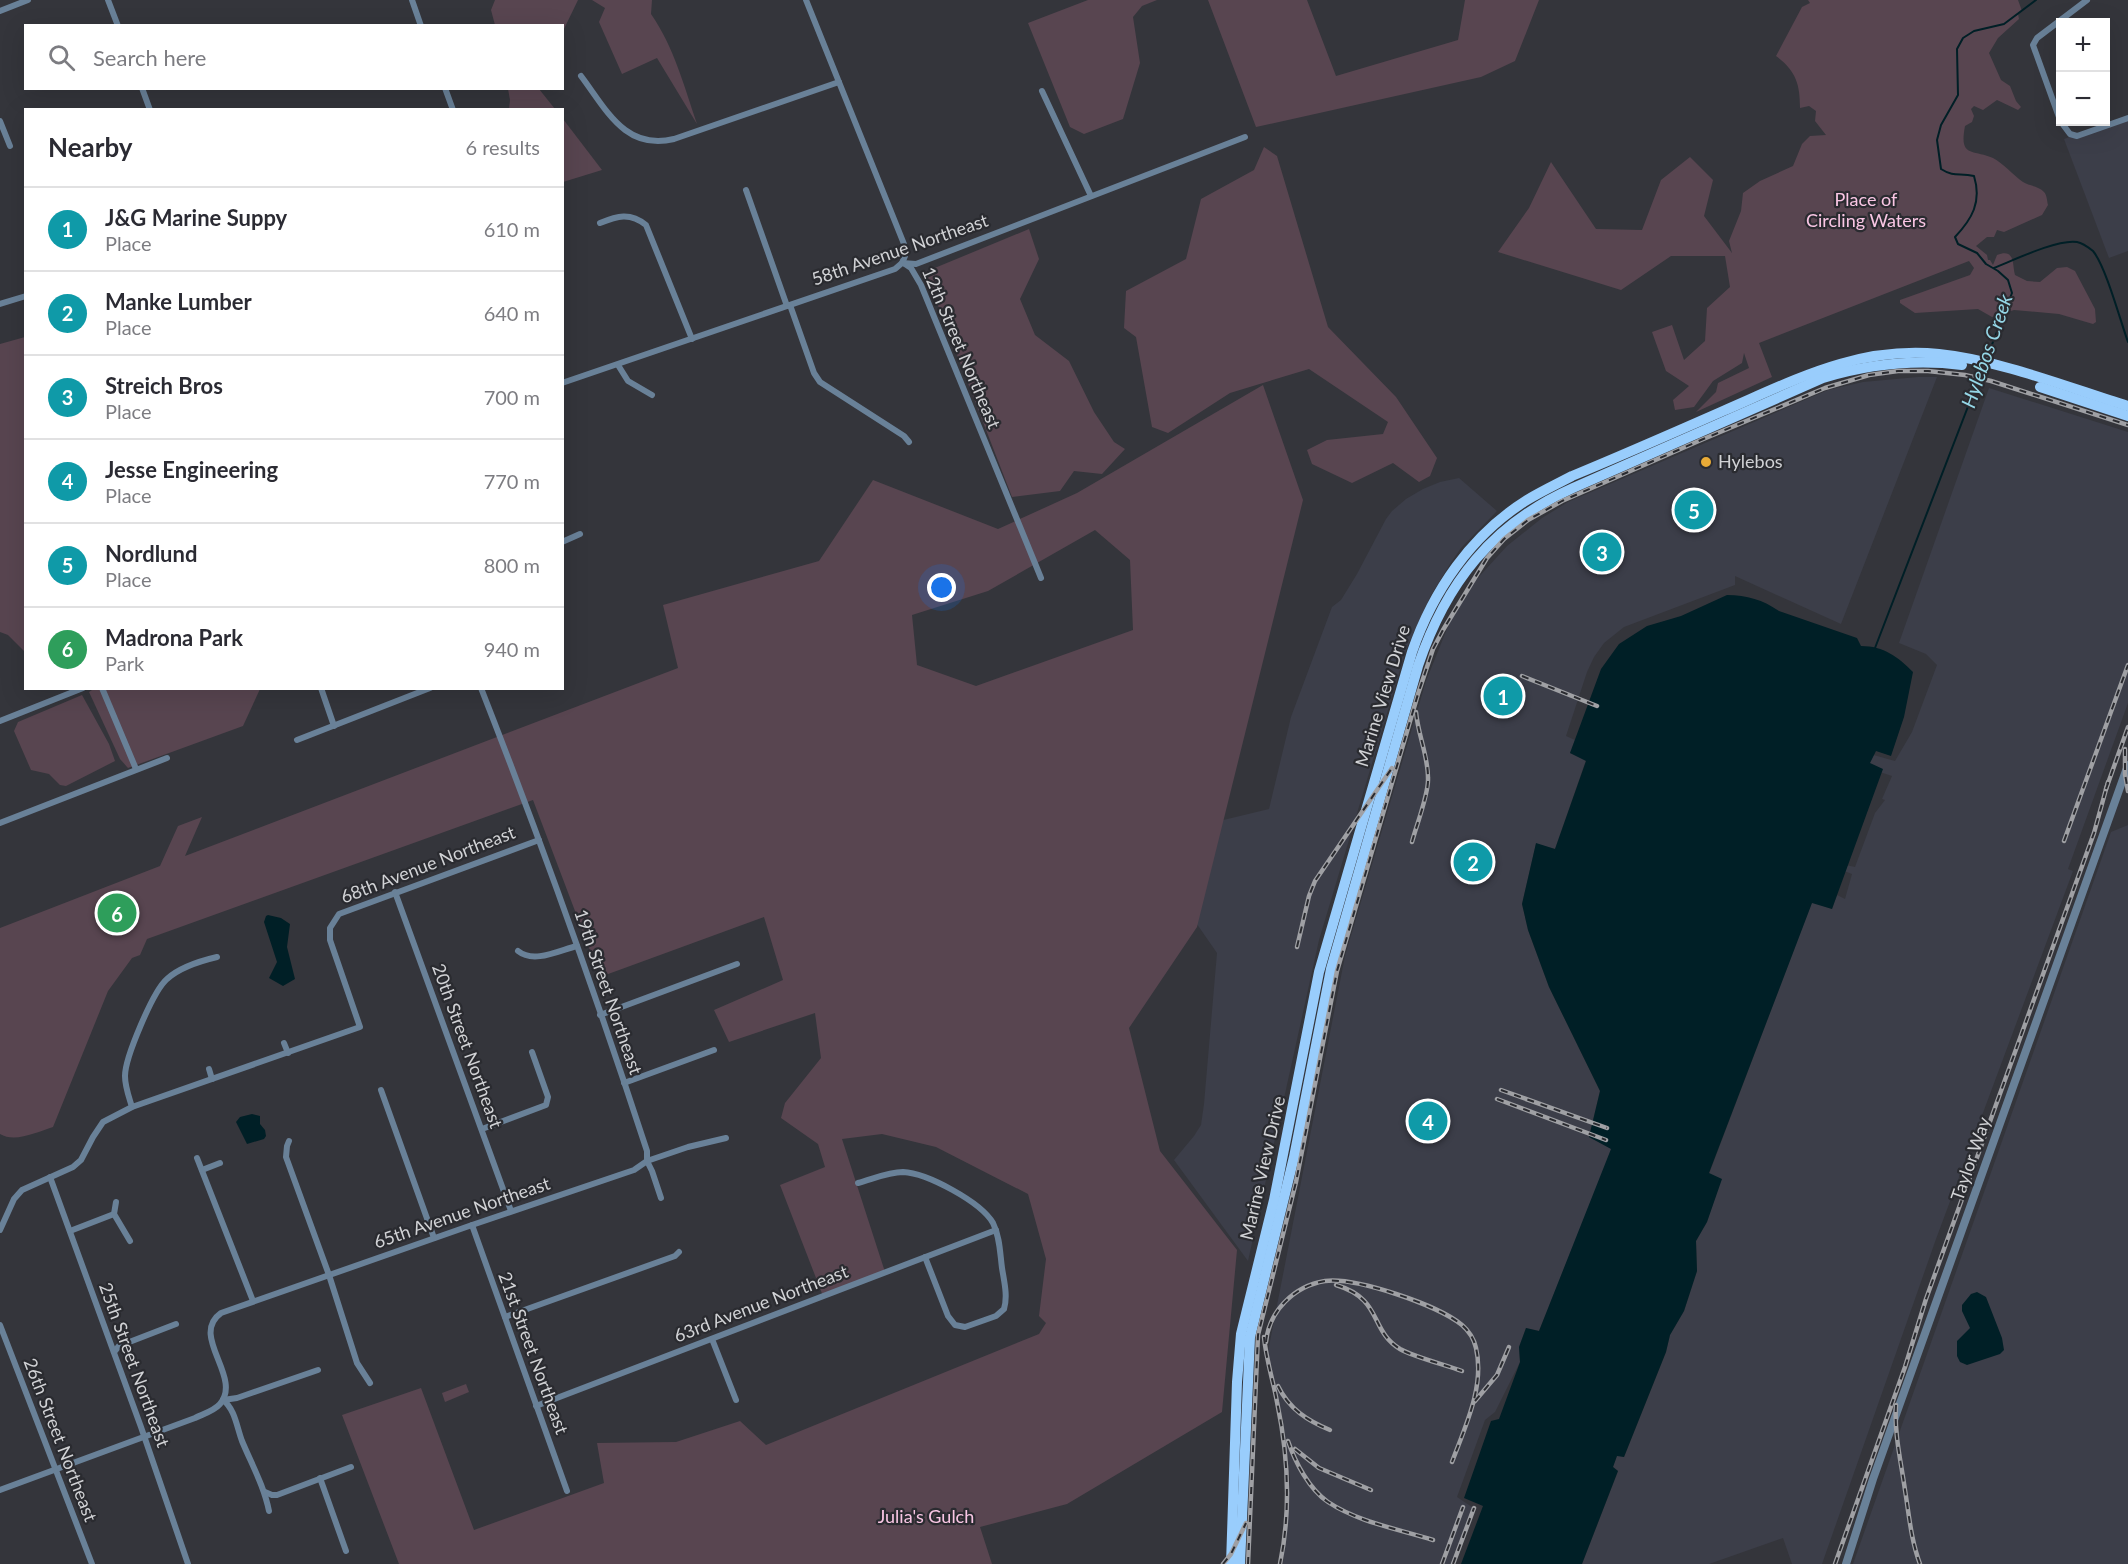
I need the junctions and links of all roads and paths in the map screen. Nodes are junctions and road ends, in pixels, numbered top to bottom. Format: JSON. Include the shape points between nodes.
{"nodes":[{"id":1,"x":28,"y":0,"type":"edge"},
{"id":2,"x":108,"y":0,"type":"edge"},
{"id":3,"x":412,"y":0,"type":"edge"},
{"id":4,"x":806,"y":0,"type":"edge"},
{"id":5,"x":2087,"y":0,"type":"edge"},
{"id":6,"x":0,"y":11,"type":"edge"},
{"id":7,"x":116,"y":24,"type":"edge"},
{"id":8,"x":420,"y":24,"type":"edge"},
{"id":9,"x":581,"y":76,"type":"dead end"},
{"id":10,"x":839,"y":82,"type":"junction"},
{"id":11,"x":143,"y":90,"type":"edge"},
{"id":12,"x":446,"y":90,"type":"edge"},
{"id":13,"x":1042,"y":91,"type":"dead end"},
{"id":14,"x":2056,"y":107,"type":"edge"},
{"id":15,"x":149,"y":108,"type":"edge"},
{"id":16,"x":452,"y":108,"type":"edge"},
{"id":17,"x":2128,"y":118,"type":"edge"},
{"id":18,"x":0,"y":121,"type":"edge"},
{"id":19,"x":2110,"y":125,"type":"edge"},
{"id":20,"x":2064,"y":126,"type":"edge"},
{"id":21,"x":2107,"y":126,"type":"edge"},
{"id":22,"x":1245,"y":137,"type":"dead end"},
{"id":23,"x":10,"y":146,"type":"dead end"},
{"id":24,"x":746,"y":190,"type":"dead end"},
{"id":25,"x":1091,"y":196,"type":"junction"},
{"id":26,"x":600,"y":223,"type":"dead end"},
{"id":27,"x":902,"y":263,"type":"junction"},
{"id":28,"x":24,"y":297,"type":"edge"},
{"id":29,"x":0,"y":304,"type":"edge"},
{"id":30,"x":788,"y":305,"type":"junction"},
{"id":31,"x":692,"y":339,"type":"junction"},
{"id":32,"x":1969,"y":363,"type":"junction"},
{"id":33,"x":618,"y":364,"type":"junction"},
{"id":34,"x":1996,"y":369,"type":"junction"},
{"id":35,"x":564,"y":382,"type":"edge"},
{"id":36,"x":652,"y":395,"type":"dead end"},
{"id":37,"x":2128,"y":406,"type":"edge"},
{"id":38,"x":2128,"y":416,"type":"edge"},
{"id":39,"x":909,"y":442,"type":"dead end"},
{"id":40,"x":580,"y":534,"type":"dead end"},
{"id":41,"x":564,"y":541,"type":"edge"},
{"id":42,"x":1041,"y":578,"type":"dead end"},
{"id":43,"x":77,"y":690,"type":"edge"},
{"id":44,"x":103,"y":690,"type":"edge"},
{"id":45,"x":322,"y":690,"type":"edge"},
{"id":46,"x":425,"y":690,"type":"edge"},
{"id":47,"x":482,"y":690,"type":"edge"},
{"id":48,"x":0,"y":721,"type":"edge"},
{"id":49,"x":334,"y":726,"type":"junction"},
{"id":50,"x":297,"y":740,"type":"dead end"},
{"id":51,"x":167,"y":758,"type":"dead end"},
{"id":52,"x":2128,"y":765,"type":"edge"},
{"id":53,"x":136,"y":769,"type":"junction"},
{"id":54,"x":0,"y":823,"type":"edge"},
{"id":55,"x":539,"y":840,"type":"junction"},
{"id":56,"x":395,"y":892,"type":"junction"},
{"id":57,"x":577,"y":946,"type":"junction"},
{"id":58,"x":518,"y":951,"type":"dead end"},
{"id":59,"x":217,"y":957,"type":"dead end"},
{"id":60,"x":738,"y":964,"type":"dead end"},
{"id":61,"x":600,"y":1015,"type":"junction"},
{"id":62,"x":284,"y":1042,"type":"dead end"},
{"id":63,"x":714,"y":1050,"type":"dead end"},
{"id":64,"x":532,"y":1052,"type":"dead end"},
{"id":65,"x":288,"y":1053,"type":"junction"},
{"id":66,"x":209,"y":1069,"type":"dead end"},
{"id":67,"x":212,"y":1079,"type":"junction"},
{"id":68,"x":624,"y":1083,"type":"junction"},
{"id":69,"x":381,"y":1090,"type":"dead end"},
{"id":70,"x":132,"y":1107,"type":"junction"},
{"id":71,"x":482,"y":1130,"type":"junction"},
{"id":72,"x":726,"y":1138,"type":"dead end"},
{"id":73,"x":289,"y":1141,"type":"dead end"},
{"id":74,"x":197,"y":1158,"type":"dead end"},
{"id":75,"x":646,"y":1161,"type":"junction"},
{"id":76,"x":220,"y":1163,"type":"dead end"},
{"id":77,"x":202,"y":1170,"type":"junction"},
{"id":78,"x":50,"y":1177,"type":"junction"},
{"id":79,"x":858,"y":1183,"type":"dead end"},
{"id":80,"x":661,"y":1198,"type":"dead end"},
{"id":81,"x":116,"y":1202,"type":"dead end"},
{"id":82,"x":511,"y":1211,"type":"junction"},
{"id":83,"x":114,"y":1214,"type":"junction"},
{"id":84,"x":472,"y":1225,"type":"junction"},
{"id":85,"x":0,"y":1230,"type":"edge"},
{"id":86,"x":996,"y":1230,"type":"junction"},
{"id":87,"x":70,"y":1231,"type":"junction"},
{"id":88,"x":434,"y":1238,"type":"junction"},
{"id":89,"x":130,"y":1241,"type":"dead end"},
{"id":90,"x":679,"y":1252,"type":"dead end"},
{"id":91,"x":925,"y":1257,"type":"junction"},
{"id":92,"x":329,"y":1275,"type":"junction"},
{"id":93,"x":253,"y":1301,"type":"junction"},
{"id":94,"x":505,"y":1317,"type":"junction"},
{"id":95,"x":176,"y":1324,"type":"dead end"},
{"id":96,"x":0,"y":1326,"type":"edge"},
{"id":97,"x":711,"y":1339,"type":"junction"},
{"id":98,"x":114,"y":1352,"type":"junction"},
{"id":99,"x":318,"y":1370,"type":"dead end"},
{"id":100,"x":370,"y":1383,"type":"dead end"},
{"id":101,"x":223,"y":1400,"type":"junction"},
{"id":102,"x":736,"y":1400,"type":"dead end"},
{"id":103,"x":536,"y":1406,"type":"junction"},
{"id":104,"x":144,"y":1436,"type":"junction"},
{"id":105,"x":351,"y":1467,"type":"dead end"},
{"id":106,"x":55,"y":1470,"type":"junction"},
{"id":107,"x":320,"y":1478,"type":"junction"},
{"id":108,"x":0,"y":1490,"type":"edge"},
{"id":109,"x":567,"y":1491,"type":"dead end"},
{"id":110,"x":265,"y":1492,"type":"junction"},
{"id":111,"x":269,"y":1511,"type":"dead end"},
{"id":112,"x":346,"y":1551,"type":"dead end"},
{"id":113,"x":92,"y":1564,"type":"edge"},
{"id":114,"x":189,"y":1564,"type":"edge"},
{"id":115,"x":1231,"y":1564,"type":"edge"},
{"id":116,"x":1240,"y":1564,"type":"edge"},
{"id":117,"x":1846,"y":1564,"type":"edge"}],
"edges":[{"from":1,"to":6,"type":"street"},
{"from":2,"to":7,"type":"street"},
{"from":3,"to":8,"type":"street"},
{"from":4,"to":10,"type":"street","name":"12th Street Northeast"},
{"from":5,"to":14,"type":"street","via":[[2033,45]]},
{"from":9,"to":10,"type":"street","via":[[621,128],[654,141],[674,139]]},
{"from":10,"to":27,"type":"street","name":"12th Street Northeast","via":[[904,244]]},
{"from":11,"to":15,"type":"street"},
{"from":12,"to":16,"type":"street"},
{"from":13,"to":25,"type":"street"},
{"from":17,"to":19,"type":"street"},
{"from":18,"to":23,"type":"street"},
{"from":20,"to":21,"type":"street","via":[[2072,135],[2083,135]]},
{"from":22,"to":25,"type":"street","name":"58th Avenue Northeast"},
{"from":24,"to":30,"type":"street"},
{"from":25,"to":27,"type":"street","name":"58th Avenue Northeast","via":[[916,264]]},
{"from":26,"to":31,"type":"street","via":[[624,215],[646,225]]},
{"from":27,"to":30,"type":"street","name":"58th Avenue Northeast","via":[[895,269]]},
{"from":27,"to":42,"type":"street","name":"12th Street Northeast","via":[[911,268],[921,285]]},
{"from":28,"to":29,"type":"street"},
{"from":30,"to":31,"type":"street","name":"58th Avenue Northeast"},
{"from":30,"to":39,"type":"street","via":[[822,386]]},
{"from":31,"to":33,"type":"street","name":"58th Avenue Northeast"},
{"from":32,"to":34,"type":"main road","name":"Marine View Drive"},
{"from":32,"to":115,"type":"main road","name":"Marine View Drive","via":[[1940,354],[1903,353],[1821,368],[1540,492],[1484,535],[1443,585],[1412,652],[1311,1008],[1274,1200],[1241,1334]]},
{"from":32,"to":116,"type":"main road","name":"Marine View Drive","via":[[1897,362],[1845,371],[1550,498],[1491,541],[1449,595],[1418,666],[1333,963],[1294,1157],[1250,1338]]},
{"from":33,"to":35,"type":"street","name":"58th Avenue Northeast"},
{"from":33,"to":36,"type":"street","via":[[628,381]]},
{"from":34,"to":37,"type":"main road","name":"Marine View Drive"},
{"from":34,"to":38,"type":"main road","name":"Marine View Drive"},
{"from":40,"to":41,"type":"street"},
{"from":43,"to":48,"type":"street"},
{"from":44,"to":53,"type":"street"},
{"from":45,"to":49,"type":"street"},
{"from":46,"to":49,"type":"street"},
{"from":47,"to":55,"type":"street","name":"19th Street Northeast"},
{"from":49,"to":50,"type":"street"},
{"from":51,"to":53,"type":"street"},
{"from":52,"to":117,"type":"street","name":"Taylor Way"},
{"from":53,"to":54,"type":"street"},
{"from":55,"to":56,"type":"street","name":"68th Avenue Northeast"},
{"from":55,"to":57,"type":"street","name":"19th Street Northeast"},
{"from":56,"to":65,"type":"street","name":"68th Avenue Northeast","via":[[344,912],[332,923],[330,940],[360,1027]]},
{"from":56,"to":71,"type":"street","name":"20th Street Northeast"},
{"from":57,"to":58,"type":"street","via":[[539,956]]},
{"from":57,"to":61,"type":"street","name":"19th Street Northeast"},
{"from":59,"to":70,"type":"street","via":[[180,970],[160,987],[126,1065]]},
{"from":60,"to":61,"type":"street"},
{"from":61,"to":68,"type":"street","name":"19th Street Northeast"},
{"from":62,"to":65,"type":"street"},
{"from":63,"to":68,"type":"street"},
{"from":64,"to":71,"type":"street","via":[[548,1097],[546,1105]]},
{"from":65,"to":67,"type":"street"},
{"from":66,"to":67,"type":"street"},
{"from":67,"to":70,"type":"street"},
{"from":68,"to":75,"type":"street","name":"19th Street Northeast","via":[[647,1151]]},
{"from":69,"to":88,"type":"street"},
{"from":70,"to":78,"type":"street","via":[[103,1122],[81,1160]]},
{"from":71,"to":82,"type":"street","name":"20th Street Northeast"},
{"from":72,"to":75,"type":"street","name":"65th Avenue Northeast"},
{"from":73,"to":92,"type":"street","via":[[286,1156]]},
{"from":74,"to":77,"type":"street"},
{"from":75,"to":80,"type":"street","name":"19th Street Northeast"},
{"from":75,"to":82,"type":"street","name":"65th Avenue Northeast","via":[[634,1170]]},
{"from":76,"to":77,"type":"street"},
{"from":77,"to":93,"type":"street"},
{"from":78,"to":85,"type":"street","via":[[18,1194]]},
{"from":78,"to":87,"type":"street","name":"25th Street Northeast"},
{"from":79,"to":86,"type":"street","via":[[897,1172],[922,1176],[976,1205]]},
{"from":81,"to":83,"type":"street"},
{"from":82,"to":84,"type":"street","name":"65th Avenue Northeast"},
{"from":83,"to":87,"type":"street"},
{"from":83,"to":89,"type":"street"},
{"from":84,"to":88,"type":"street","name":"65th Avenue Northeast"},
{"from":84,"to":94,"type":"street","name":"21st Street Northeast"},
{"from":86,"to":91,"type":"street","name":"63rd Avenue Northeast"},
{"from":86,"to":91,"type":"street","via":[[1006,1293],[1005,1306],[996,1316],[965,1327],[955,1325]]},
{"from":87,"to":98,"type":"street","name":"25th Street Northeast"},
{"from":88,"to":92,"type":"street","name":"65th Avenue Northeast"},
{"from":90,"to":94,"type":"street"},
{"from":91,"to":97,"type":"street","name":"63rd Avenue Northeast"},
{"from":92,"to":93,"type":"street","name":"65th Avenue Northeast"},
{"from":92,"to":100,"type":"street","via":[[357,1363]]},
{"from":93,"to":101,"type":"street","name":"65th Avenue Northeast","via":[[221,1313],[211,1324],[226,1383]]},
{"from":94,"to":103,"type":"street","name":"21st Street Northeast"},
{"from":95,"to":98,"type":"street","via":[[119,1346]]},
{"from":96,"to":106,"type":"street","name":"26th Street Northeast"},
{"from":97,"to":102,"type":"street"},
{"from":97,"to":103,"type":"street","name":"63rd Avenue Northeast"},
{"from":98,"to":104,"type":"street","name":"25th Street Northeast"},
{"from":99,"to":101,"type":"street"},
{"from":101,"to":104,"type":"street","via":[[207,1413]]},
{"from":101,"to":110,"type":"street","via":[[231,1408]]},
{"from":103,"to":109,"type":"street","name":"21st Street Northeast"},
{"from":104,"to":106,"type":"street"},
{"from":104,"to":114,"type":"street","name":"25th Street Northeast"},
{"from":105,"to":107,"type":"street"},
{"from":106,"to":108,"type":"street"},
{"from":106,"to":113,"type":"street","name":"26th Street Northeast"},
{"from":107,"to":110,"type":"street","via":[[277,1495]]},
{"from":107,"to":112,"type":"street"},
{"from":110,"to":111,"type":"street"}]}
